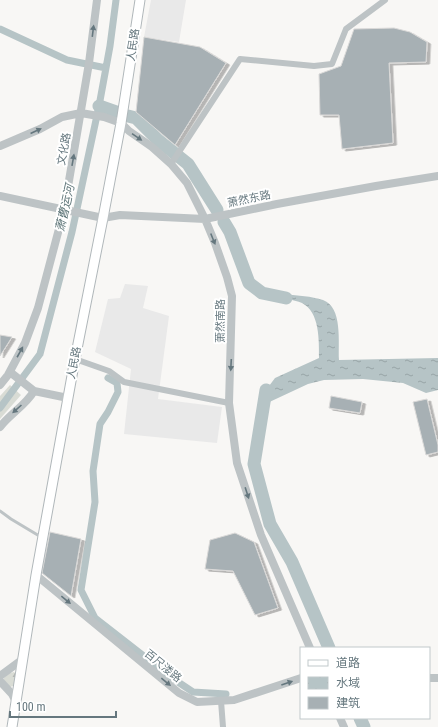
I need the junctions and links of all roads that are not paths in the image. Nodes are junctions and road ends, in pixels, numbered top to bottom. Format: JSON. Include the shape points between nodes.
{"nodes":[{"id":1,"x":97,"y":0,"type":"edge"},
{"id":2,"x":140,"y":0,"type":"edge"},
{"id":3,"x":385,"y":0,"type":"edge"},
{"id":4,"x":84,"y":113,"type":"junction"},
{"id":5,"x":121,"y":123,"type":"junction"},
{"id":6,"x":0,"y":146,"type":"edge"},
{"id":7,"x":171,"y":164,"type":"junction"},
{"id":8,"x":438,"y":176,"type":"edge"},
{"id":9,"x":0,"y":196,"type":"edge"},
{"id":10,"x":67,"y":210,"type":"junction"},
{"id":11,"x":103,"y":218,"type":"junction"},
{"id":12,"x":205,"y":219,"type":"junction"},
{"id":13,"x":75,"y":359,"type":"junction"},
{"id":14,"x":10,"y":372,"type":"junction"},
{"id":15,"x":0,"y":385,"type":"edge"},
{"id":16,"x":34,"y":391,"type":"junction"},
{"id":17,"x":68,"y":398,"type":"junction"},
{"id":18,"x":229,"y":403,"type":"junction"},
{"id":19,"x":0,"y":427,"type":"edge"},
{"id":20,"x":0,"y":511,"type":"edge"},
{"id":21,"x":43,"y":538,"type":"junction"},
{"id":22,"x":36,"y":575,"type":"junction"},
{"id":23,"x":310,"y":647,"type":"edge"},
{"id":24,"x":23,"y":660,"type":"junction"},
{"id":25,"x":0,"y":676,"type":"edge"},
{"id":26,"x":300,"y":678,"type":"edge"},
{"id":27,"x":0,"y":681,"type":"edge"},
{"id":28,"x":220,"y":701,"type":"junction"},
{"id":29,"x":16,"y":702,"type":"junction"},
{"id":30,"x":12,"y":727,"type":"edge"},
{"id":31,"x":223,"y":727,"type":"edge"}],
"edges":[{"from":4,"to":1,"type":"street","name":"文化路","one_way":true},
{"from":2,"to":5,"type":"main road","name":"人民路"},
{"from":3,"to":7,"type":"street","via":[[346,29],[332,64],[314,66],[240,59]]},
{"from":4,"to":5,"type":"street","name":"萧然南路"},
{"from":6,"to":4,"type":"street","name":"萧然南路","one_way":true,"via":[[62,117]]},
{"from":10,"to":4,"type":"street","name":"文化路","one_way":true},
{"from":5,"to":7,"type":"street","name":"萧然南路","one_way":true},
{"from":5,"to":11,"type":"main road","name":"人民路"},
{"from":7,"to":12,"type":"street","name":"萧然南路","via":[[187,183]]},
{"from":8,"to":12,"type":"street","name":"萧然东路","via":[[284,202]]},
{"from":9,"to":10,"type":"street","name":"萧然东路"},
{"from":10,"to":11,"type":"street","name":"萧然东路"},
{"from":14,"to":10,"type":"street","name":"文化路","one_way":true,"via":[[25,343],[38,308]]},
{"from":11,"to":12,"type":"street","name":"萧然东路","via":[[120,215]]},
{"from":11,"to":13,"type":"main road","name":"人民路"},
{"from":12,"to":18,"type":"street","name":"萧然南路","one_way":true,"via":[[232,296]]},
{"from":13,"to":17,"type":"main road","name":"人民路"},
{"from":13,"to":18,"type":"street","via":[[109,371],[124,382]]},
{"from":14,"to":15,"type":"street","name":"文化路"},
{"from":14,"to":16,"type":"street"},
{"from":16,"to":17,"type":"street"},
{"from":16,"to":19,"type":"street","one_way":true},
{"from":17,"to":21,"type":"main road","name":"人民路"},
{"from":18,"to":23,"type":"street","name":"萧然南路","one_way":true,"via":[[237,463],[261,536]]},
{"from":20,"to":21,"type":"lane"},
{"from":21,"to":22,"type":"main road","name":"人民路"},
{"from":22,"to":24,"type":"main road","name":"人民路"},
{"from":22,"to":28,"type":"street","name":"百尺溇路","one_way":true,"via":[[178,693],[197,702]]},
{"from":24,"to":25,"type":"street"},
{"from":24,"to":29,"type":"main road","name":"人民路"},
{"from":28,"to":26,"type":"street","name":"百尺溇路","one_way":true,"via":[[244,698]]},
{"from":27,"to":29,"type":"street"},
{"from":28,"to":31,"type":"street"},
{"from":29,"to":30,"type":"main road","name":"人民路"}]}
